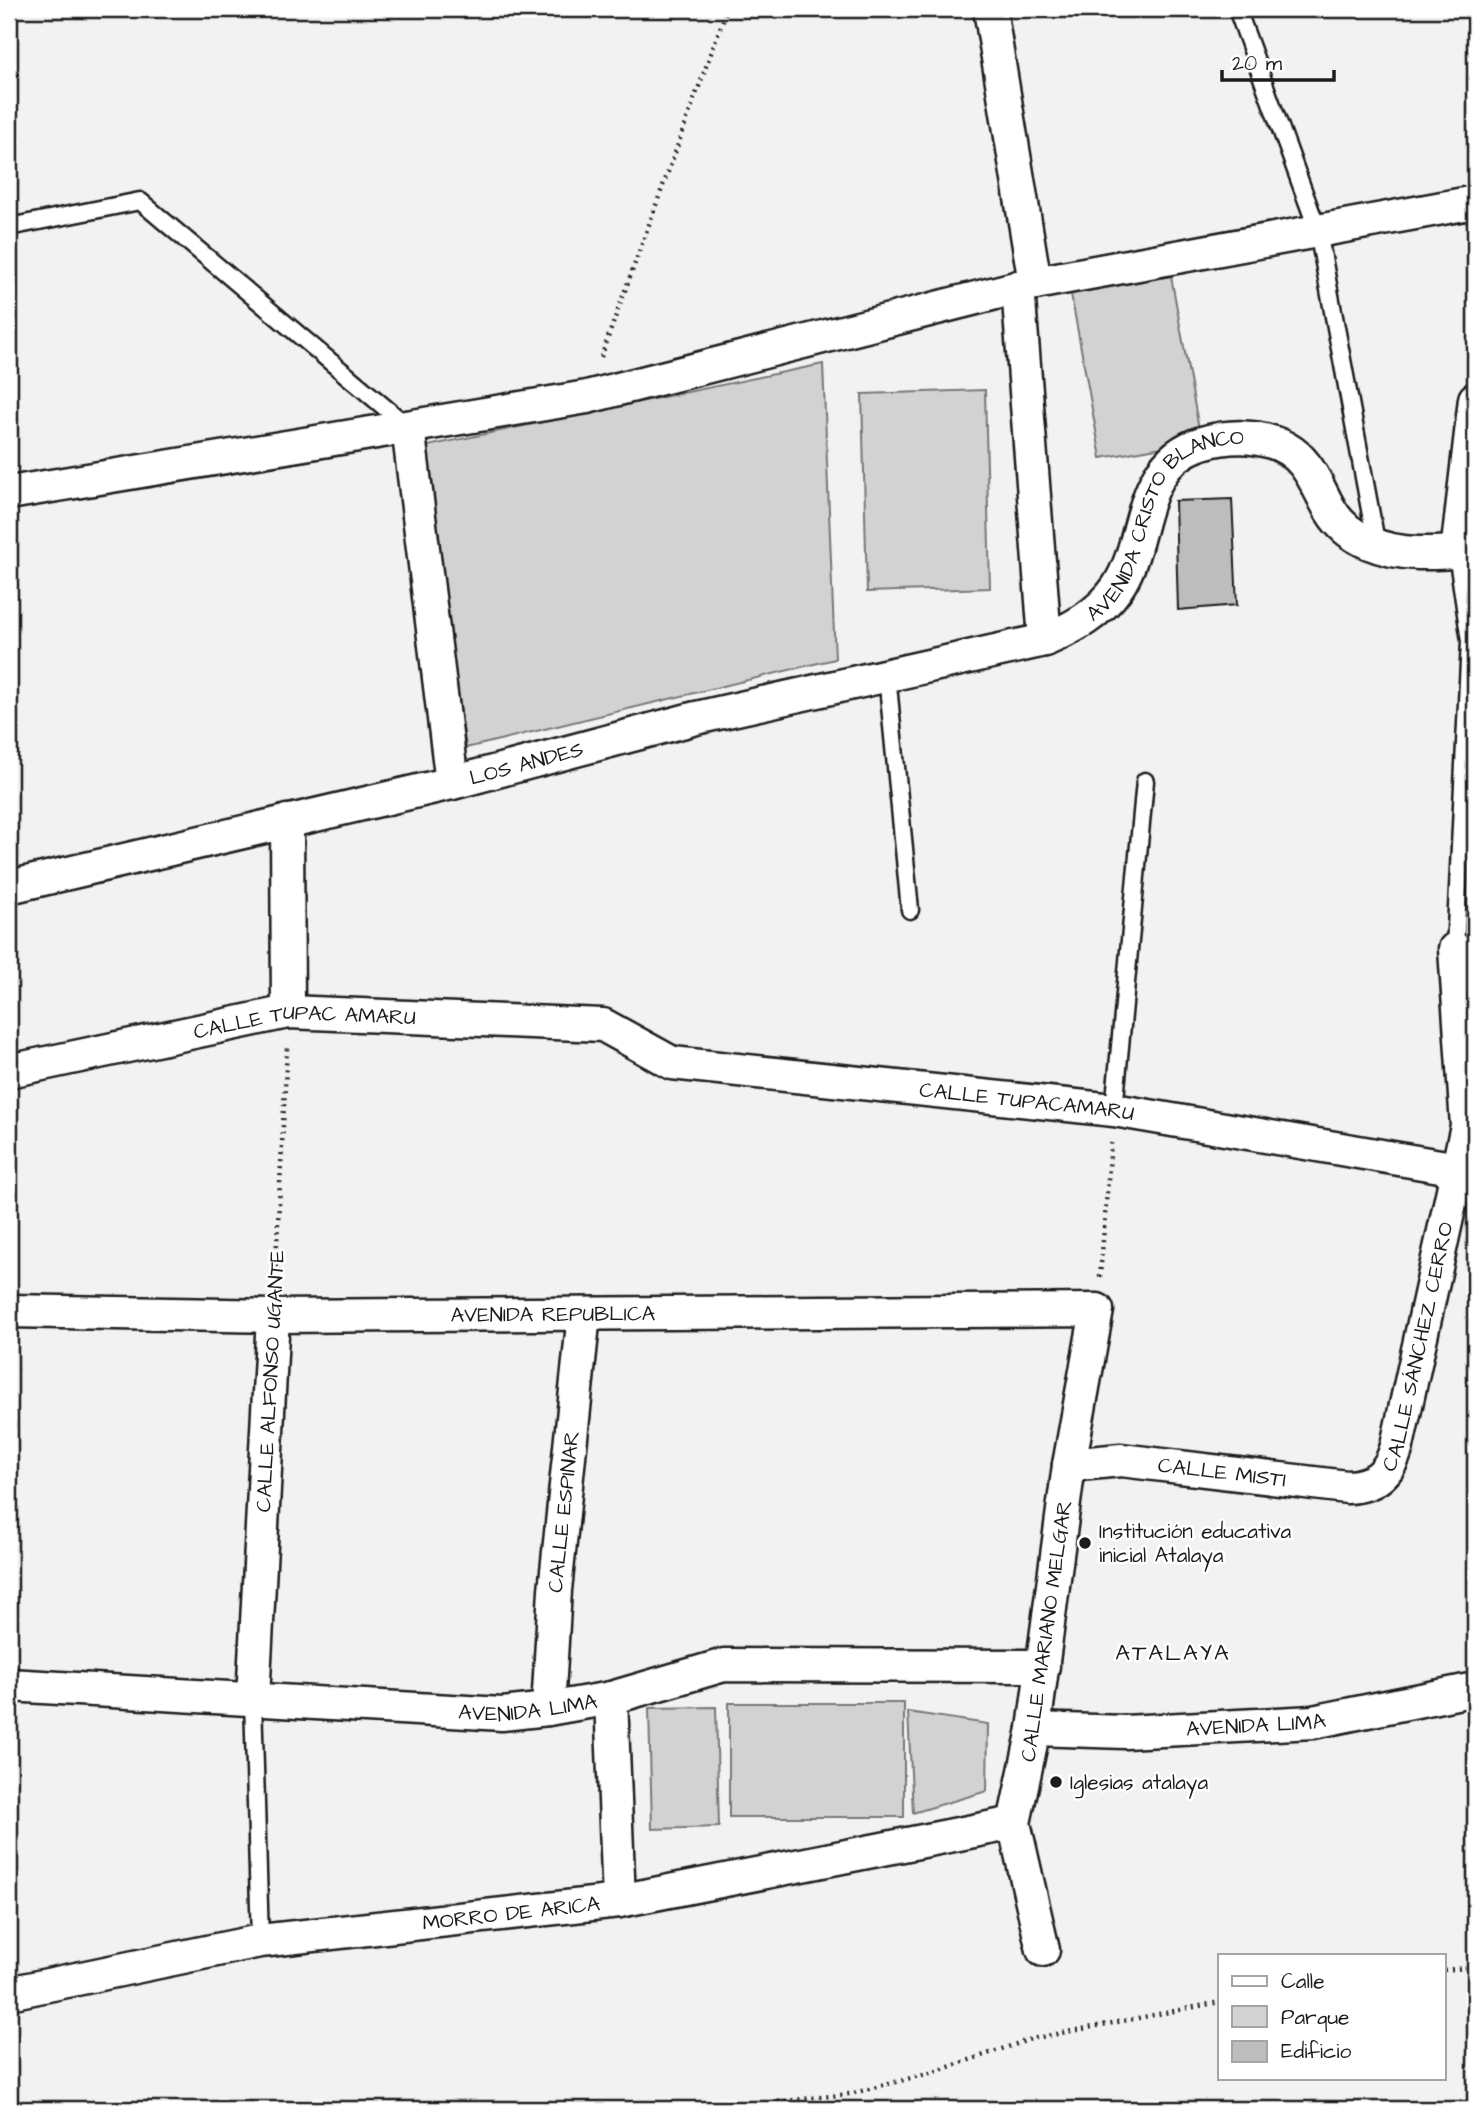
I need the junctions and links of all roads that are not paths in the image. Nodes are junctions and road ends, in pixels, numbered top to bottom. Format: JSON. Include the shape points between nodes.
{"nodes":[{"id":1,"x":990,"y":9,"type":"edge"},
{"id":2,"x":1237,"y":9,"type":"edge"},
{"id":3,"x":1475,"y":202,"type":"edge"},
{"id":4,"x":9,"y":226,"type":"edge"},
{"id":5,"x":1318,"y":230,"type":"junction"},
{"id":6,"x":1027,"y":285,"type":"junction"},
{"id":7,"x":1475,"y":399,"type":"edge"},
{"id":8,"x":408,"y":427,"type":"junction"},
{"id":9,"x":9,"y":494,"type":"edge"},
{"id":10,"x":1377,"y":547,"type":"junction"},
{"id":11,"x":1466,"y":549,"type":"edge"},
{"id":12,"x":1045,"y":640,"type":"junction"},
{"id":13,"x":887,"y":675,"type":"junction"},
{"id":14,"x":1145,"y":781,"type":"dead end"},
{"id":15,"x":452,"y":783,"type":"junction"},
{"id":16,"x":287,"y":821,"type":"junction"},
{"id":17,"x":1475,"y":841,"type":"edge"},
{"id":18,"x":1460,"y":848,"type":"junction"},
{"id":19,"x":9,"y":887,"type":"edge"},
{"id":20,"x":910,"y":910,"type":"dead end"},
{"id":21,"x":1455,"y":949,"type":"joint"},
{"id":22,"x":288,"y":1012,"type":"junction"},
{"id":23,"x":603,"y":1025,"type":"joint"},
{"id":24,"x":9,"y":1071,"type":"edge"},
{"id":25,"x":1114,"y":1110,"type":"junction"},
{"id":26,"x":1471,"y":1120,"type":"edge"},
{"id":27,"x":1466,"y":1170,"type":"edge"},
{"id":28,"x":1097,"y":1310,"type":"joint"},
{"id":29,"x":9,"y":1311,"type":"edge"},
{"id":30,"x":584,"y":1314,"type":"junction"},
{"id":31,"x":273,"y":1316,"type":"junction"},
{"id":32,"x":1069,"y":1465,"type":"junction"},
{"id":33,"x":1376,"y":1481,"type":"joint"},
{"id":34,"x":1043,"y":1666,"type":"junction"},
{"id":35,"x":9,"y":1685,"type":"edge"},
{"id":36,"x":1475,"y":1689,"type":"edge"},
{"id":37,"x":611,"y":1698,"type":"junction"},
{"id":38,"x":253,"y":1699,"type":"junction"},
{"id":39,"x":548,"y":1709,"type":"junction"},
{"id":40,"x":1034,"y":1729,"type":"junction"},
{"id":41,"x":1014,"y":1823,"type":"junction"},
{"id":42,"x":619,"y":1901,"type":"junction"},
{"id":43,"x":260,"y":1941,"type":"junction"},
{"id":44,"x":1043,"y":1950,"type":"dead end"},
{"id":45,"x":9,"y":1993,"type":"edge"}],
"edges":[{"from":1,"to":6,"type":"street"},
{"from":2,"to":5,"type":"lane"},
{"from":3,"to":5,"type":"street"},
{"from":4,"to":8,"type":"lane","via":[[140,201]]},
{"from":5,"to":6,"type":"street"},
{"from":5,"to":10,"type":"lane"},
{"from":6,"to":8,"type":"street","via":[[587,397]]},
{"from":6,"to":12,"type":"street"},
{"from":7,"to":11,"type":"street"},
{"from":8,"to":9,"type":"street"},
{"from":8,"to":15,"type":"street"},
{"from":10,"to":11,"type":"street","name":"AVENIDA CRISTO BLANCO","via":[[1405,552]]},
{"from":10,"to":12,"type":"street","name":"AVENIDA CRISTO BLANCO","via":[[1352,534],[1332,514],[1304,463],[1283,448],[1258,438],[1228,436],[1199,444],[1173,460],[1154,483],[1118,587],[1097,612]]},
{"from":11,"to":18,"type":"lane","via":[[1470,641]]},
{"from":12,"to":13,"type":"street","name":"LOS ANDES"},
{"from":13,"to":15,"type":"street","name":"LOS ANDES","via":[[696,718]]},
{"from":13,"to":20,"type":"lane"},
{"from":14,"to":25,"type":"lane"},
{"from":15,"to":16,"type":"street","name":"LOS ANDES"},
{"from":16,"to":19,"type":"street","name":"LOS ANDES"},
{"from":16,"to":22,"type":"street"},
{"from":17,"to":18,"type":"lane"},
{"from":18,"to":21,"type":"lane"},
{"from":21,"to":26,"type":"street","name":"CALLE SÁNCHEZ CERRO"},
{"from":22,"to":23,"type":"street","name":"CALLE TUPAC AMARU"},
{"from":22,"to":24,"type":"street","name":"CALLE TUPAC AMARU"},
{"from":23,"to":25,"type":"street","name":"CALLE TUPACAMARU","via":[[671,1063]]},
{"from":25,"to":27,"type":"street","name":"CALLE TUPACAMARU"},
{"from":26,"to":27,"type":"street","name":"CALLE SÁNCHEZ CERRO"},
{"from":27,"to":33,"type":"street","name":"CALLE SÁNCHEZ CERRO","via":[[1394,1460]]},
{"from":28,"to":30,"type":"street","name":"AVENIDA REPUBLICA"},
{"from":28,"to":32,"type":"street","name":"CALLE MARIANO MELGAR"},
{"from":29,"to":31,"type":"street","name":"AVENIDA REPUBLICA"},
{"from":30,"to":31,"type":"street","name":"AVENIDA REPUBLICA"},
{"from":30,"to":39,"type":"street","name":"CALLE ESPINAR","via":[[555,1590]]},
{"from":31,"to":38,"type":"street","name":"CALLE ALFONSO UGANTE"},
{"from":32,"to":33,"type":"street","name":"CALLE MISTI","via":[[1121,1460],[1348,1487]]},
{"from":32,"to":34,"type":"street","name":"CALLE MARIANO MELGAR"},
{"from":34,"to":37,"type":"street","name":"AVENIDA LIMA","via":[[724,1665]]},
{"from":34,"to":40,"type":"street","name":"CALLE MARIANO MELGAR"},
{"from":35,"to":38,"type":"street","name":"AVENIDA LIMA"},
{"from":36,"to":40,"type":"street","name":"AVENIDA LIMA","via":[[1313,1721],[1125,1732]]},
{"from":37,"to":39,"type":"street","name":"AVENIDA LIMA"},
{"from":37,"to":42,"type":"street"},
{"from":38,"to":39,"type":"street","name":"AVENIDA LIMA","via":[[502,1714]]},
{"from":38,"to":43,"type":"lane","name":"CALLE ALFONSO UGANTE"},
{"from":40,"to":41,"type":"street","name":"CALLE MARIANO MELGAR"},
{"from":41,"to":42,"type":"street","name":"MORRO DE ARICA"},
{"from":41,"to":44,"type":"street","name":"CALLE MARIANO MELGAR"},
{"from":42,"to":43,"type":"street","name":"MORRO DE ARICA"},
{"from":43,"to":45,"type":"street","name":"MORRO DE ARICA"}]}
